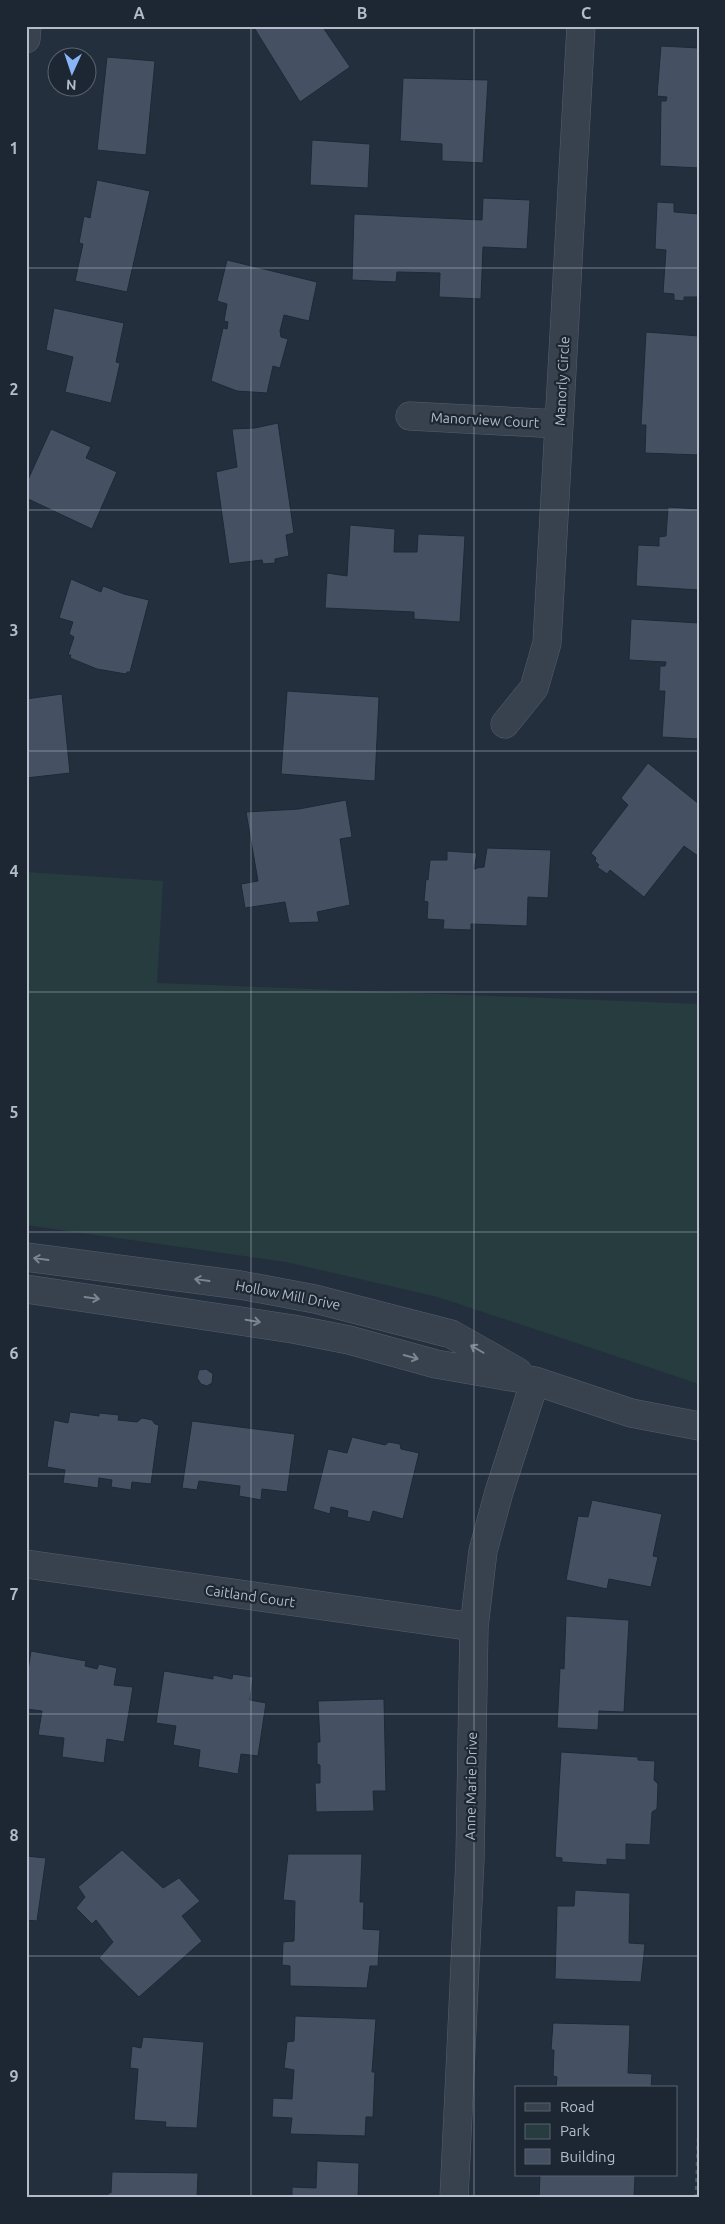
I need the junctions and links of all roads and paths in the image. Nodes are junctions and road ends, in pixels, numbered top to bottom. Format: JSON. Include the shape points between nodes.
{"nodes":[{"id":1,"x":27,"y":26,"type":"edge"},
{"id":2,"x":581,"y":26,"type":"edge"},
{"id":3,"x":26,"y":39,"type":"edge"},
{"id":4,"x":410,"y":416,"type":"dead end"},
{"id":5,"x":559,"y":424,"type":"junction"},
{"id":6,"x":505,"y":724,"type":"dead end"},
{"id":7,"x":26,"y":1256,"type":"edge"},
{"id":8,"x":26,"y":1289,"type":"edge"},
{"id":9,"x":535,"y":1381,"type":"junction"},
{"id":10,"x":699,"y":1426,"type":"edge"},
{"id":11,"x":26,"y":1564,"type":"edge"},
{"id":12,"x":474,"y":1627,"type":"junction"},
{"id":13,"x":699,"y":2120,"type":"edge"},
{"id":14,"x":454,"y":2198,"type":"edge"},
{"id":15,"x":696,"y":2198,"type":"edge"}],
"edges":[{"from":1,"to":3,"type":"street"},
{"from":2,"to":5,"type":"street","name":"Manorly Circle"},
{"from":4,"to":5,"type":"street","name":"Manorview Court"},
{"from":5,"to":6,"type":"street","name":"Manorly Circle","via":[[548,643],[534,688]]},
{"from":9,"to":7,"type":"street","name":"Hollow Mill Drive","one_way":true,"via":[[451,1334],[315,1299],[240,1285]]},
{"from":8,"to":9,"type":"street","name":"Hollow Mill Drive","one_way":true,"via":[[293,1329],[349,1340],[436,1364]]},
{"from":9,"to":10,"type":"street","name":"Hollow Mill Drive","via":[[631,1413]]},
{"from":9,"to":12,"type":"street","name":"Anne Marie Drive","via":[[498,1492],[483,1551]]},
{"from":11,"to":12,"type":"street","name":"Caitland Court"},
{"from":12,"to":14,"type":"street","name":"Anne Marie Drive","via":[[470,1859]]},
{"from":13,"to":15,"type":"path"}]}
